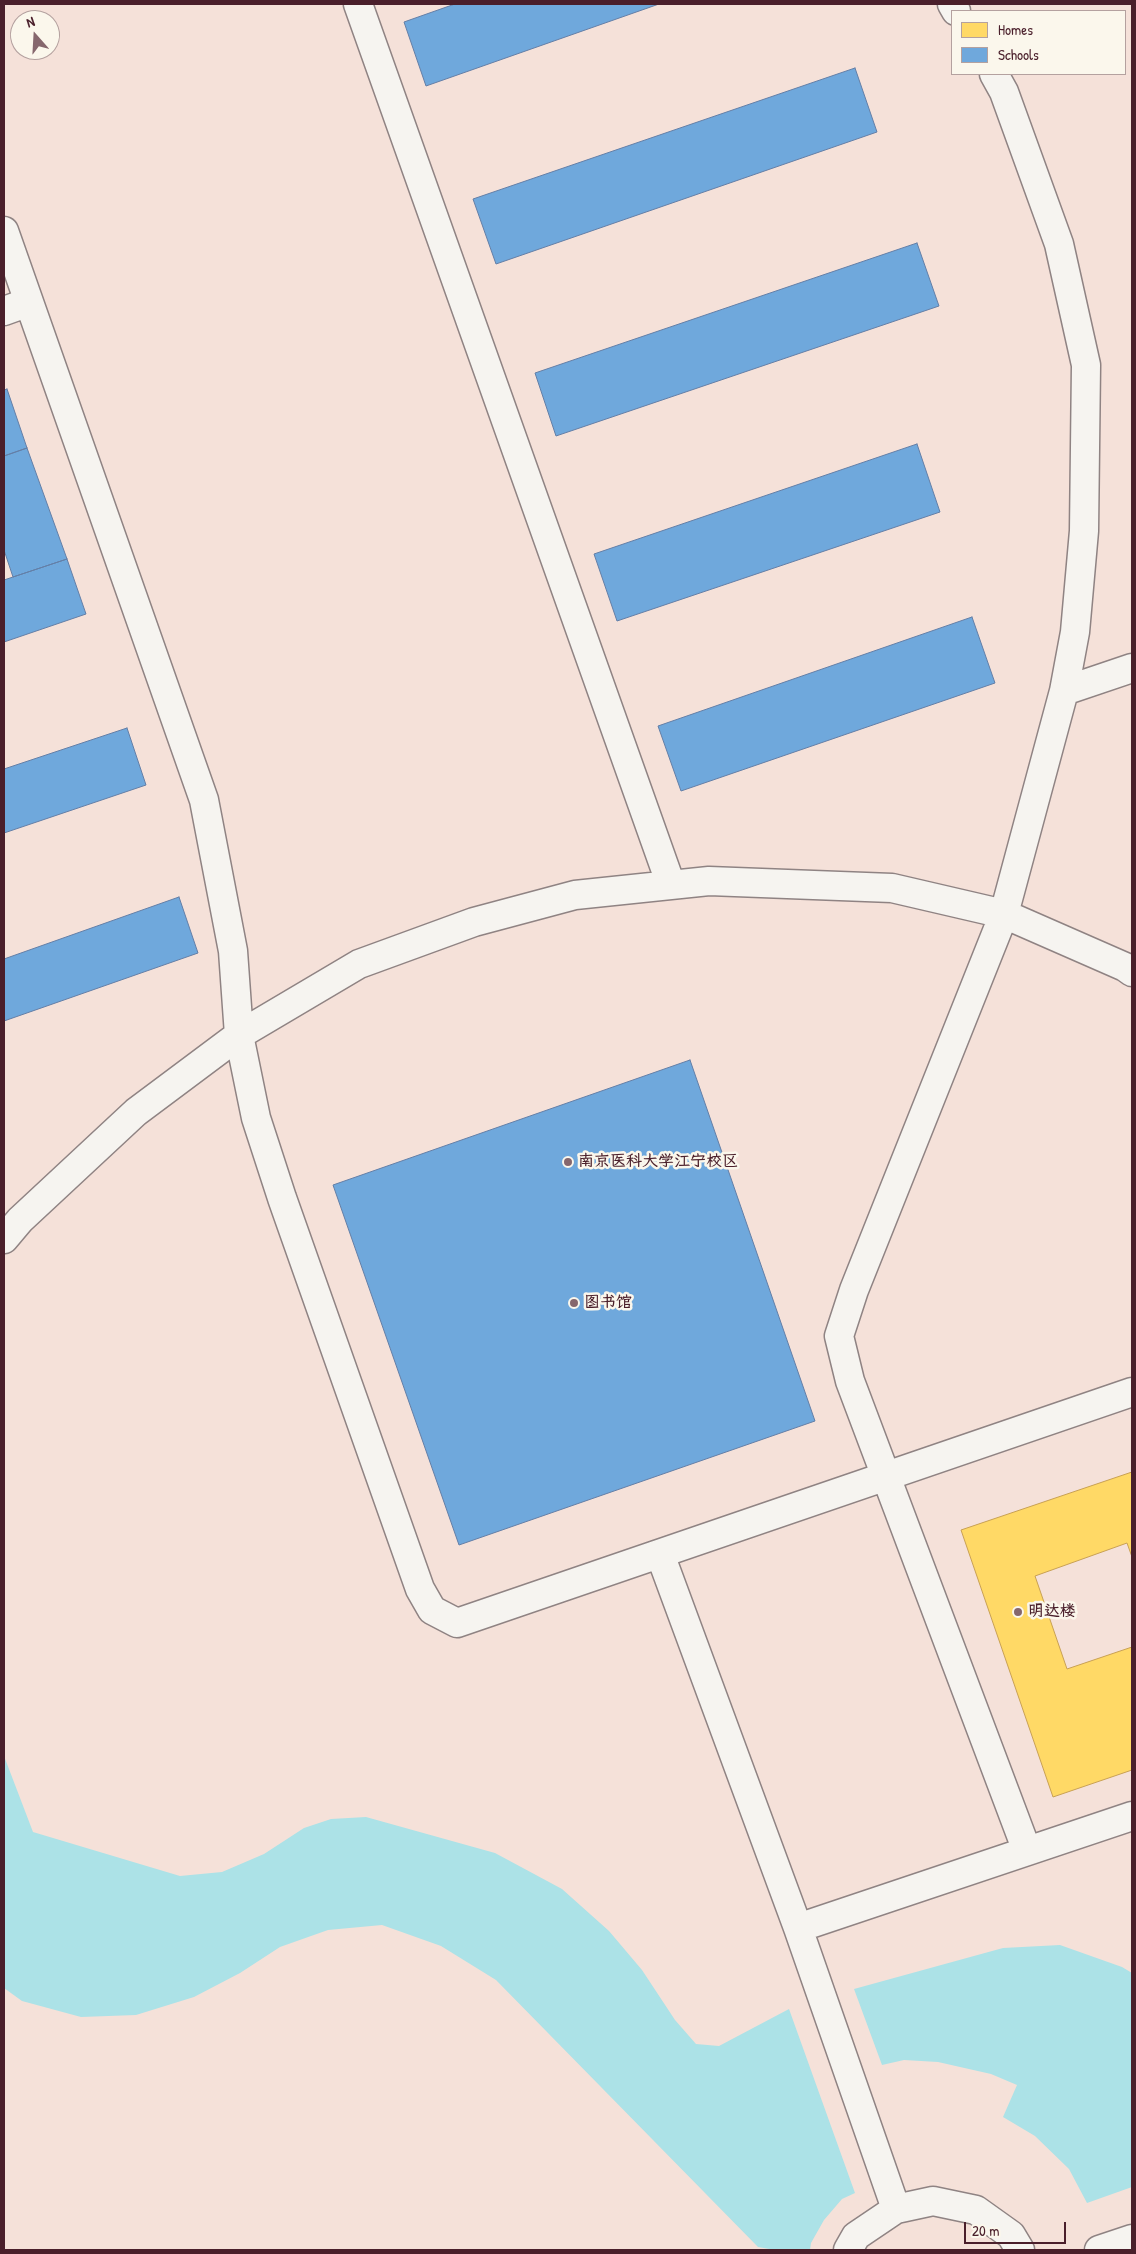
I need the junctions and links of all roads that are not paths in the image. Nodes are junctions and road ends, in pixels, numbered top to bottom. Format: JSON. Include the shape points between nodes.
{"nodes":[{"id":1,"x":358,"y":4,"type":"edge"},
{"id":2,"x":995,"y":75,"type":"edge"},
{"id":3,"x":4,"y":231,"type":"edge"},
{"id":4,"x":16,"y":306,"type":"edge"},
{"id":5,"x":1132,"y":668,"type":"edge"},
{"id":6,"x":1064,"y":691,"type":"junction"},
{"id":7,"x":671,"y":885,"type":"junction"},
{"id":8,"x":1004,"y":914,"type":"junction"},
{"id":9,"x":1132,"y":972,"type":"edge"},
{"id":10,"x":239,"y":1035,"type":"junction"},
{"id":11,"x":4,"y":1239,"type":"edge"},
{"id":12,"x":1132,"y":1392,"type":"edge"},
{"id":13,"x":887,"y":1476,"type":"junction"},
{"id":14,"x":660,"y":1554,"type":"junction"},
{"id":15,"x":1132,"y":1816,"type":"edge"},
{"id":16,"x":1027,"y":1851,"type":"junction"},
{"id":17,"x":798,"y":1928,"type":"junction"},
{"id":18,"x":896,"y":2209,"type":"junction"},
{"id":19,"x":1132,"y":2239,"type":"edge"},
{"id":20,"x":848,"y":2250,"type":"edge"},
{"id":21,"x":1020,"y":2250,"type":"edge"},
{"id":22,"x":1099,"y":2250,"type":"edge"}],
"edges":[{"from":1,"to":7,"type":"lane"},
{"from":2,"to":6,"type":"lane","via":[[1004,92],[1059,244],[1086,365],[1084,531],[1075,632]]},
{"from":3,"to":4,"type":"lane"},
{"from":4,"to":10,"type":"lane","via":[[204,800],[233,951]]},
{"from":5,"to":6,"type":"lane"},
{"from":6,"to":8,"type":"lane"},
{"from":7,"to":8,"type":"lane","via":[[709,881],[892,888]]},
{"from":7,"to":10,"type":"lane","via":[[575,896],[474,922],[359,964]]},
{"from":8,"to":9,"type":"lane","via":[[1125,966]]},
{"from":8,"to":13,"type":"lane","via":[[854,1290],[839,1336],[850,1381]]},
{"from":10,"to":11,"type":"lane","via":[[136,1112],[20,1220]]},
{"from":10,"to":14,"type":"lane","via":[[256,1118],[282,1198],[420,1589],[432,1610],[457,1623]]},
{"from":12,"to":13,"type":"lane"},
{"from":13,"to":14,"type":"lane"},
{"from":13,"to":16,"type":"lane"},
{"from":14,"to":17,"type":"lane"},
{"from":15,"to":16,"type":"lane"},
{"from":16,"to":17,"type":"lane"},
{"from":17,"to":18,"type":"lane"},
{"from":18,"to":20,"type":"lane","via":[[856,2236]]},
{"from":18,"to":21,"type":"lane","via":[[933,2201],[976,2210],[1011,2235]]},
{"from":19,"to":22,"type":"lane"}]}
